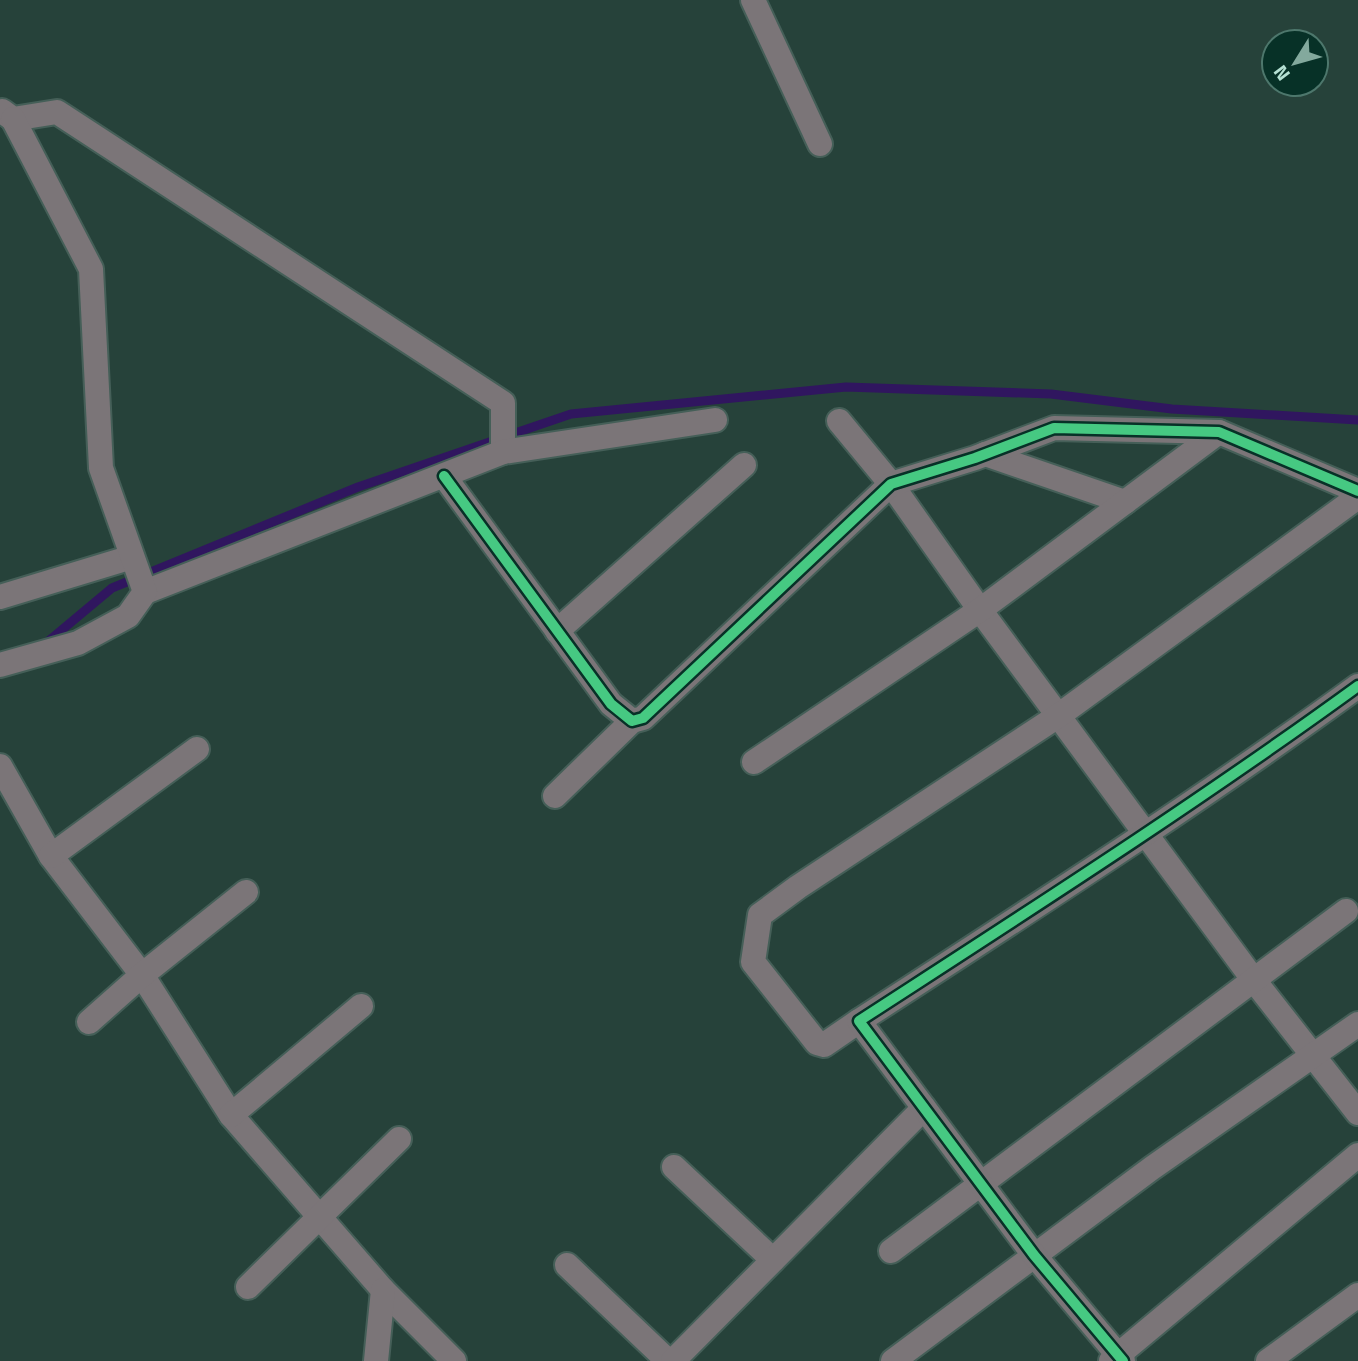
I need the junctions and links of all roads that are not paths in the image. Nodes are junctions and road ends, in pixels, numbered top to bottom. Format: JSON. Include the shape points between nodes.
{"nodes":[{"id":1,"x":752,"y":0,"type":"edge"},
{"id":2,"x":6,"y":115,"type":"edge"},
{"id":3,"x":820,"y":144,"type":"dead end"},
{"id":4,"x":715,"y":420,"type":"dead end"},
{"id":5,"x":839,"y":421,"type":"dead end"},
{"id":6,"x":1219,"y":432,"type":"junction"},
{"id":7,"x":502,"y":452,"type":"junction"},
{"id":8,"x":985,"y":454,"type":"junction"},
{"id":9,"x":744,"y":465,"type":"dead end"},
{"id":10,"x":444,"y":476,"type":"junction"},
{"id":11,"x":891,"y":485,"type":"junction"},
{"id":12,"x":1358,"y":494,"type":"edge"},
{"id":13,"x":1125,"y":502,"type":"junction"},
{"id":14,"x":132,"y":557,"type":"junction"},
{"id":15,"x":145,"y":592,"type":"junction"},
{"id":16,"x":0,"y":597,"type":"edge"},
{"id":17,"x":980,"y":610,"type":"junction"},
{"id":18,"x":557,"y":632,"type":"junction"},
{"id":19,"x":0,"y":665,"type":"edge"},
{"id":20,"x":1358,"y":686,"type":"edge"},
{"id":21,"x":1058,"y":716,"type":"junction"},
{"id":22,"x":632,"y":721,"type":"junction"},
{"id":23,"x":197,"y":750,"type":"dead end"},
{"id":24,"x":754,"y":762,"type":"dead end"},
{"id":25,"x":0,"y":766,"type":"edge"},
{"id":26,"x":555,"y":796,"type":"dead end"},
{"id":27,"x":1146,"y":834,"type":"junction"},
{"id":28,"x":51,"y":856,"type":"junction"},
{"id":29,"x":246,"y":892,"type":"dead end"},
{"id":30,"x":1346,"y":911,"type":"dead end"},
{"id":31,"x":142,"y":975,"type":"junction"},
{"id":32,"x":1253,"y":979,"type":"junction"},
{"id":33,"x":361,"y":1006,"type":"dead end"},
{"id":34,"x":859,"y":1021,"type":"junction"},
{"id":35,"x":89,"y":1022,"type":"dead end"},
{"id":36,"x":1358,"y":1024,"type":"edge"},
{"id":37,"x":1312,"y":1056,"type":"junction"},
{"id":38,"x":924,"y":1108,"type":"junction"},
{"id":39,"x":1358,"y":1113,"type":"edge"},
{"id":40,"x":231,"y":1115,"type":"junction"},
{"id":41,"x":399,"y":1139,"type":"dead end"},
{"id":42,"x":1358,"y":1155,"type":"edge"},
{"id":43,"x":674,"y":1167,"type":"dead end"},
{"id":44,"x":980,"y":1182,"type":"junction"},
{"id":45,"x":321,"y":1216,"type":"junction"},
{"id":46,"x":891,"y":1251,"type":"dead end"},
{"id":47,"x":1034,"y":1255,"type":"junction"},
{"id":48,"x":773,"y":1260,"type":"junction"},
{"id":49,"x":567,"y":1265,"type":"dead end"},
{"id":50,"x":248,"y":1287,"type":"dead end"},
{"id":51,"x":383,"y":1290,"type":"junction"},
{"id":52,"x":1358,"y":1295,"type":"edge"},
{"id":53,"x":1118,"y":1359,"type":"edge"},
{"id":54,"x":376,"y":1361,"type":"edge"},
{"id":55,"x":454,"y":1361,"type":"edge"},
{"id":56,"x":670,"y":1361,"type":"edge"},
{"id":57,"x":893,"y":1361,"type":"edge"},
{"id":58,"x":1268,"y":1361,"type":"edge"}],
"edges":[{"from":1,"to":3,"type":"street"},
{"from":2,"to":7,"type":"street","via":[[57,112],[503,403]]},
{"from":2,"to":14,"type":"street","via":[[91,269],[101,468]]},
{"from":4,"to":7,"type":"street"},
{"from":5,"to":11,"type":"street"},
{"from":6,"to":8,"type":"street","via":[[1054,428]]},
{"from":6,"to":12,"type":"street"},
{"from":6,"to":13,"type":"street"},
{"from":7,"to":10,"type":"street"},
{"from":8,"to":11,"type":"street"},
{"from":8,"to":13,"type":"street"},
{"from":9,"to":18,"type":"street"},
{"from":10,"to":15,"type":"street"},
{"from":10,"to":18,"type":"street"},
{"from":11,"to":17,"type":"street"},
{"from":11,"to":22,"type":"street","via":[[643,718]]},
{"from":12,"to":21,"type":"street"},
{"from":13,"to":17,"type":"street"},
{"from":14,"to":15,"type":"street"},
{"from":14,"to":16,"type":"street"},
{"from":15,"to":19,"type":"street","via":[[128,616],[78,643]]},
{"from":17,"to":21,"type":"street"},
{"from":17,"to":24,"type":"street"},
{"from":18,"to":22,"type":"street","via":[[611,704]]},
{"from":20,"to":27,"type":"street"},
{"from":21,"to":27,"type":"street"},
{"from":21,"to":34,"type":"street","via":[[760,915],[753,962],[817,1043],[824,1045]]},
{"from":22,"to":26,"type":"street"},
{"from":23,"to":28,"type":"street"},
{"from":25,"to":28,"type":"street"},
{"from":27,"to":32,"type":"street"},
{"from":27,"to":34,"type":"street"},
{"from":28,"to":31,"type":"street"},
{"from":29,"to":31,"type":"street"},
{"from":30,"to":32,"type":"street"},
{"from":31,"to":35,"type":"street"},
{"from":31,"to":40,"type":"street"},
{"from":32,"to":37,"type":"street"},
{"from":32,"to":44,"type":"street"},
{"from":33,"to":40,"type":"street"},
{"from":34,"to":38,"type":"street"},
{"from":36,"to":37,"type":"street"},
{"from":37,"to":39,"type":"street"},
{"from":37,"to":47,"type":"street"},
{"from":38,"to":44,"type":"street"},
{"from":38,"to":48,"type":"street"},
{"from":40,"to":45,"type":"street"},
{"from":41,"to":45,"type":"street"},
{"from":42,"to":53,"type":"street"},
{"from":43,"to":48,"type":"street"},
{"from":44,"to":46,"type":"street"},
{"from":44,"to":47,"type":"street"},
{"from":45,"to":50,"type":"street"},
{"from":45,"to":51,"type":"street"},
{"from":47,"to":53,"type":"street"},
{"from":47,"to":57,"type":"street"},
{"from":48,"to":56,"type":"street"},
{"from":49,"to":56,"type":"street"},
{"from":51,"to":54,"type":"street"},
{"from":51,"to":55,"type":"street"},
{"from":52,"to":58,"type":"street"}]}
